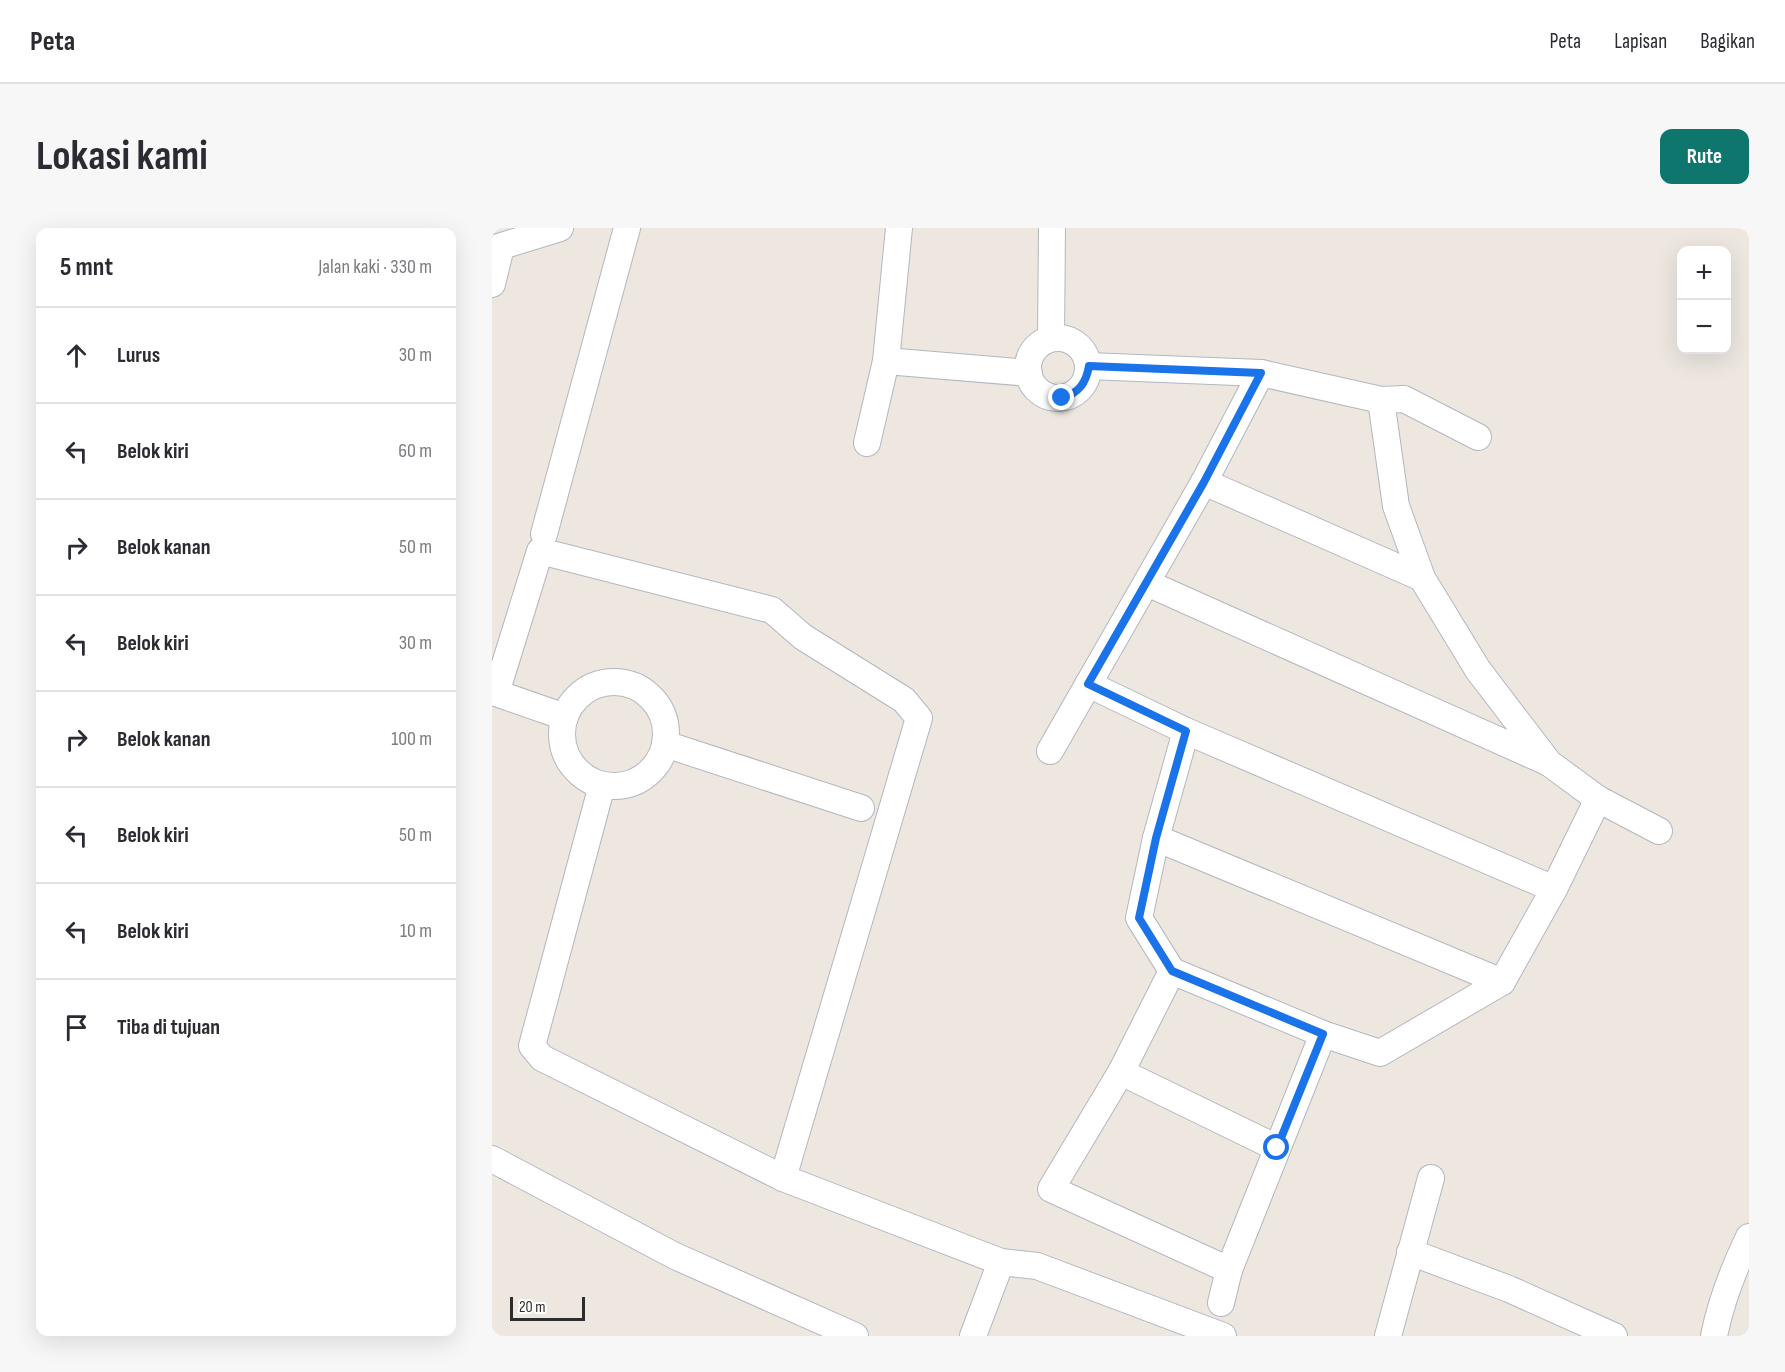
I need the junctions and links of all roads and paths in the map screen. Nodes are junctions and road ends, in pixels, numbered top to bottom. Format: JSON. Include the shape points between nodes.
{"nodes":[{"id":1,"x":560,"y":228,"type":"edge"},
{"id":2,"x":627,"y":228,"type":"edge"},
{"id":3,"x":899,"y":228,"type":"edge"},
{"id":4,"x":1052,"y":228,"type":"edge"},
{"id":5,"x":497,"y":248,"type":"edge"},
{"id":6,"x":492,"y":284,"type":"edge"},
{"id":7,"x":1051,"y":338,"type":"junction"},
{"id":8,"x":886,"y":361,"type":"junction"},
{"id":9,"x":1089,"y":366,"type":"junction"},
{"id":10,"x":1029,"y":373,"type":"junction"},
{"id":11,"x":1261,"y":373,"type":"junction"},
{"id":12,"x":1382,"y":400,"type":"junction"},
{"id":13,"x":1478,"y":437,"type":"dead end"},
{"id":14,"x":867,"y":443,"type":"dead end"},
{"id":15,"x":1204,"y":482,"type":"junction"},
{"id":16,"x":544,"y":534,"type":"dead end"},
{"id":17,"x":1422,"y":578,"type":"junction"},
{"id":18,"x":1147,"y":583,"type":"junction"},
{"id":19,"x":1088,"y":684,"type":"junction"},
{"id":20,"x":494,"y":693,"type":"edge"},
{"id":21,"x":565,"y":717,"type":"junction"},
{"id":22,"x":1186,"y":731,"type":"junction"},
{"id":23,"x":665,"y":744,"type":"junction"},
{"id":24,"x":1050,"y":751,"type":"dead end"},
{"id":25,"x":1549,"y":763,"type":"junction"},
{"id":26,"x":602,"y":785,"type":"junction"},
{"id":27,"x":1598,"y":799,"type":"junction"},
{"id":28,"x":861,"y":808,"type":"dead end"},
{"id":29,"x":1659,"y":831,"type":"dead end"},
{"id":30,"x":1156,"y":838,"type":"junction"},
{"id":31,"x":1554,"y":889,"type":"junction"},
{"id":32,"x":1172,"y":971,"type":"junction"},
{"id":33,"x":1502,"y":982,"type":"junction"},
{"id":34,"x":1323,"y":1034,"type":"junction"},
{"id":35,"x":1121,"y":1072,"type":"junction"},
{"id":36,"x":1277,"y":1148,"type":"junction"},
{"id":37,"x":492,"y":1159,"type":"edge"},
{"id":38,"x":783,"y":1178,"type":"junction"},
{"id":39,"x":1431,"y":1178,"type":"dead end"},
{"id":40,"x":1749,"y":1237,"type":"edge"},
{"id":41,"x":1410,"y":1252,"type":"junction"},
{"id":42,"x":1001,"y":1262,"type":"junction"},
{"id":43,"x":1229,"y":1270,"type":"junction"},
{"id":44,"x":1221,"y":1303,"type":"dead end"},
{"id":45,"x":855,"y":1336,"type":"edge"},
{"id":46,"x":973,"y":1336,"type":"edge"},
{"id":47,"x":1223,"y":1336,"type":"edge"},
{"id":48,"x":1388,"y":1336,"type":"edge"},
{"id":49,"x":1614,"y":1336,"type":"edge"},
{"id":50,"x":1714,"y":1336,"type":"edge"}],
"edges":[{"from":1,"to":5,"type":"street"},
{"from":2,"to":16,"type":"street"},
{"from":3,"to":8,"type":"street"},
{"from":4,"to":7,"type":"street"},
{"from":5,"to":6,"type":"street"},
{"from":7,"to":9,"type":"street","via":[[1069,340],[1079,346]]},
{"from":7,"to":10,"type":"street","via":[[1033,351]]},
{"from":8,"to":10,"type":"street"},
{"from":8,"to":14,"type":"street"},
{"from":9,"to":10,"type":"street","via":[[1081,387],[1062,398],[1040,392]]},
{"from":9,"to":11,"type":"street"},
{"from":11,"to":12,"type":"street"},
{"from":11,"to":15,"type":"street"},
{"from":12,"to":13,"type":"street","via":[[1404,399]]},
{"from":12,"to":17,"type":"street","via":[[1396,506]]},
{"from":15,"to":17,"type":"street"},
{"from":15,"to":18,"type":"street"},
{"from":17,"to":25,"type":"street","via":[[1478,670]]},
{"from":18,"to":19,"type":"street"},
{"from":18,"to":25,"type":"street"},
{"from":19,"to":22,"type":"street"},
{"from":19,"to":24,"type":"street"},
{"from":20,"to":21,"type":"street"},
{"from":20,"to":38,"type":"street","via":[[540,551],[772,610],[804,637],[904,700],[918,718]]},
{"from":21,"to":23,"type":"street","via":[[586,690],[620,683],[650,697],[660,711]]},
{"from":21,"to":26,"type":"street","via":[[562,734],[573,767]]},
{"from":22,"to":30,"type":"street"},
{"from":22,"to":31,"type":"street"},
{"from":23,"to":26,"type":"street","via":[[649,773],[635,782]]},
{"from":23,"to":28,"type":"street"},
{"from":25,"to":27,"type":"street"},
{"from":26,"to":38,"type":"street","via":[[532,1046],[542,1058]]},
{"from":27,"to":29,"type":"street"},
{"from":27,"to":31,"type":"street"},
{"from":30,"to":32,"type":"street","via":[[1139,918]]},
{"from":30,"to":33,"type":"street"},
{"from":31,"to":33,"type":"street"},
{"from":32,"to":34,"type":"street"},
{"from":32,"to":35,"type":"street"},
{"from":33,"to":34,"type":"street","via":[[1380,1053]]},
{"from":34,"to":36,"type":"street"},
{"from":35,"to":36,"type":"street"},
{"from":35,"to":43,"type":"street","via":[[1051,1189]]},
{"from":36,"to":43,"type":"street"},
{"from":37,"to":45,"type":"street","via":[[675,1256]]},
{"from":38,"to":42,"type":"street"},
{"from":39,"to":41,"type":"street"},
{"from":40,"to":50,"type":"street","via":[[1722,1299]]},
{"from":41,"to":48,"type":"street"},
{"from":41,"to":49,"type":"street","via":[[1509,1289]]},
{"from":42,"to":46,"type":"street"},
{"from":42,"to":47,"type":"street","via":[[1037,1266]]},
{"from":43,"to":44,"type":"street"}]}
